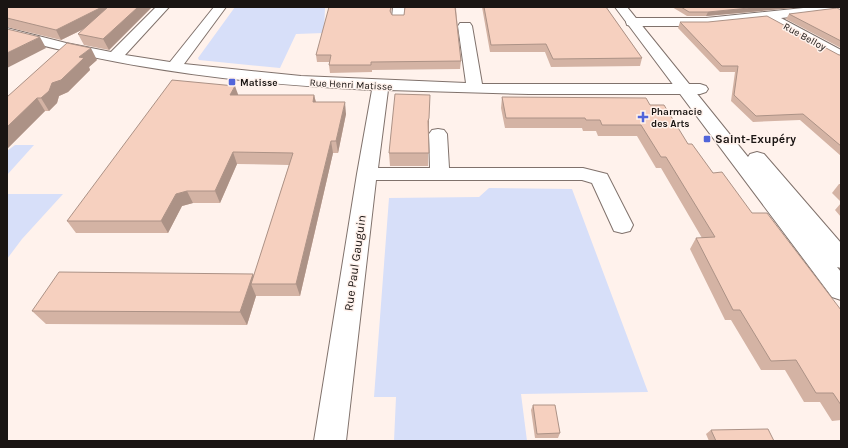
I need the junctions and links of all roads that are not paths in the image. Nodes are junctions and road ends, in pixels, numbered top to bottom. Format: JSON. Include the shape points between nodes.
{"nodes":[{"id":1,"x":163,"y":7,"type":"edge"},
{"id":2,"x":220,"y":7,"type":"edge"},
{"id":3,"x":620,"y":7,"type":"edge"},
{"id":4,"x":633,"y":7,"type":"edge"},
{"id":5,"x":828,"y":9,"type":"edge"},
{"id":6,"x":768,"y":16,"type":"junction"},
{"id":7,"x":639,"y":22,"type":"junction"},
{"id":8,"x":465,"y":26,"type":"dead end"},
{"id":9,"x":7,"y":32,"type":"edge"},
{"id":10,"x":841,"y":56,"type":"edge"},
{"id":11,"x":114,"y":58,"type":"junction"},
{"id":12,"x":174,"y":67,"type":"junction"},
{"id":13,"x":381,"y":86,"type":"junction"},
{"id":14,"x":475,"y":88,"type":"junction"},
{"id":15,"x":692,"y":89,"type":"junction"},
{"id":16,"x":438,"y":134,"type":"dead end"},
{"id":17,"x":367,"y":174,"type":"junction"},
{"id":18,"x":440,"y":174,"type":"junction"},
{"id":19,"x":622,"y":225,"type":"dead end"},
{"id":20,"x":841,"y":259,"type":"edge"},
{"id":21,"x":841,"y":290,"type":"edge"},
{"id":22,"x":330,"y":441,"type":"edge"}],
"edges":[{"from":1,"to":11,"type":"street"},
{"from":2,"to":12,"type":"street"},
{"from":3,"to":7,"type":"street"},
{"from":4,"to":7,"type":"street"},
{"from":5,"to":6,"type":"street"},
{"from":6,"to":7,"type":"street","via":[[706,22]]},
{"from":6,"to":10,"type":"street","name":"Rue Belloy"},
{"from":7,"to":15,"type":"street"},
{"from":8,"to":14,"type":"street"},
{"from":9,"to":11,"type":"street","name":"Rue Henri Matisse"},
{"from":11,"to":12,"type":"street","name":"Rue Henri Matisse"},
{"from":12,"to":13,"type":"street","name":"Rue Henri Matisse","via":[[280,80]]},
{"from":13,"to":14,"type":"street","name":"Rue Henri Matisse"},
{"from":13,"to":17,"type":"street","name":"Rue Paul Gauguin"},
{"from":14,"to":15,"type":"street","name":"Rue Henri Matisse"},
{"from":15,"to":20,"type":"street"},
{"from":15,"to":21,"type":"street"},
{"from":16,"to":18,"type":"street"},
{"from":17,"to":18,"type":"street"},
{"from":17,"to":22,"type":"street","name":"Rue Paul Gauguin"},
{"from":18,"to":19,"type":"street","via":[[583,174],[600,179]]}]}
